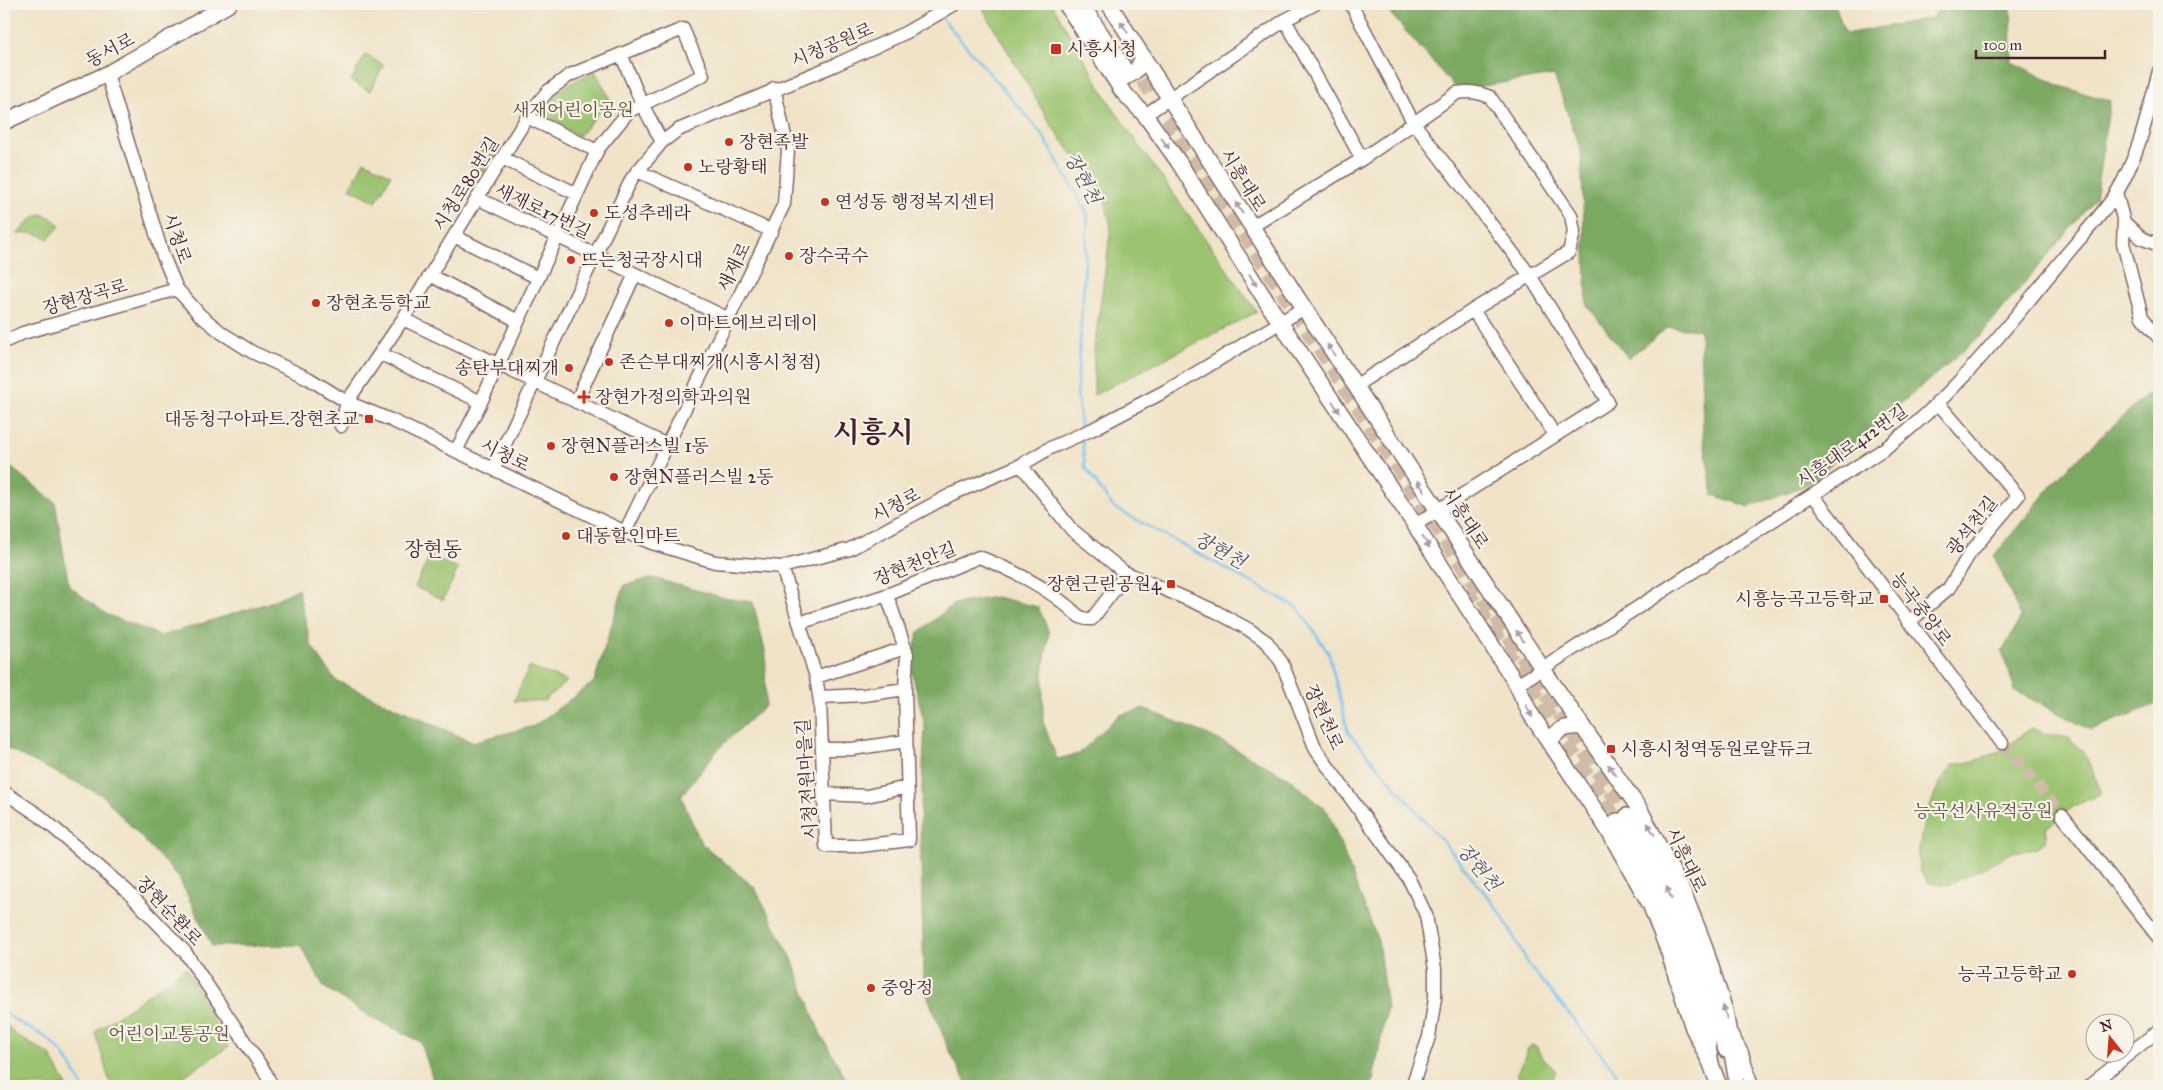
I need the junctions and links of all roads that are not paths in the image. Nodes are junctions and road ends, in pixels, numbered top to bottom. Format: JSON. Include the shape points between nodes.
{"nodes":[{"id":1,"x":229,"y":4,"type":"edge"},
{"id":2,"x":1066,"y":4,"type":"edge"},
{"id":3,"x":1081,"y":4,"type":"edge"},
{"id":4,"x":1093,"y":4,"type":"edge"},
{"id":5,"x":1108,"y":4,"type":"edge"},
{"id":6,"x":1315,"y":4,"type":"edge"},
{"id":7,"x":1351,"y":4,"type":"edge"},
{"id":8,"x":953,"y":5,"type":"edge"},
{"id":9,"x":1285,"y":20,"type":"junction"},
{"id":10,"x":621,"y":54,"type":"junction"},
{"id":11,"x":1128,"y":65,"type":"junction"},
{"id":12,"x":2159,"y":71,"type":"edge"},
{"id":13,"x":107,"y":74,"type":"junction"},
{"id":14,"x":774,"y":88,"type":"junction"},
{"id":15,"x":1170,"y":98,"type":"junction"},
{"id":16,"x":642,"y":104,"type":"junction"},
{"id":17,"x":1145,"y":115,"type":"junction"},
{"id":18,"x":527,"y":117,"type":"junction"},
{"id":19,"x":4,"y":122,"type":"edge"},
{"id":20,"x":1412,"y":122,"type":"junction"},
{"id":21,"x":662,"y":142,"type":"junction"},
{"id":22,"x":1201,"y":148,"type":"junction"},
{"id":23,"x":597,"y":152,"type":"junction"},
{"id":24,"x":502,"y":158,"type":"junction"},
{"id":25,"x":1362,"y":159,"type":"junction"},
{"id":26,"x":1178,"y":161,"type":"junction"},
{"id":27,"x":637,"y":171,"type":"junction"},
{"id":28,"x":2116,"y":193,"type":"junction"},
{"id":29,"x":577,"y":194,"type":"junction"},
{"id":30,"x":477,"y":198,"type":"junction"},
{"id":31,"x":2124,"y":222,"type":"junction"},
{"id":32,"x":1251,"y":228,"type":"junction"},
{"id":33,"x":772,"y":231,"type":"junction"},
{"id":34,"x":454,"y":236,"type":"junction"},
{"id":35,"x":557,"y":238,"type":"junction"},
{"id":36,"x":2156,"y":244,"type":"dead end"},
{"id":37,"x":594,"y":256,"type":"junction"},
{"id":38,"x":635,"y":274,"type":"junction"},
{"id":39,"x":1530,"y":274,"type":"junction"},
{"id":40,"x":430,"y":275,"type":"junction"},
{"id":41,"x":538,"y":278,"type":"junction"},
{"id":42,"x":177,"y":289,"type":"junction"},
{"id":43,"x":1304,"y":308,"type":"junction"},
{"id":44,"x":1473,"y":310,"type":"junction"},
{"id":45,"x":403,"y":319,"type":"junction"},
{"id":46,"x":729,"y":319,"type":"junction"},
{"id":47,"x":518,"y":321,"type":"junction"},
{"id":48,"x":1280,"y":323,"type":"junction"},
{"id":49,"x":2159,"y":338,"type":"edge"},
{"id":50,"x":4,"y":342,"type":"edge"},
{"id":51,"x":381,"y":354,"type":"junction"},
{"id":52,"x":498,"y":365,"type":"junction"},
{"id":53,"x":534,"y":383,"type":"junction"},
{"id":54,"x":1355,"y":386,"type":"junction"},
{"id":55,"x":347,"y":402,"type":"junction"},
{"id":56,"x":481,"y":402,"type":"junction"},
{"id":57,"x":576,"y":402,"type":"junction"},
{"id":58,"x":1937,"y":402,"type":"junction"},
{"id":59,"x":341,"y":426,"type":"dead end"},
{"id":60,"x":1556,"y":434,"type":"junction"},
{"id":61,"x":668,"y":445,"type":"junction"},
{"id":62,"x":456,"y":451,"type":"junction"},
{"id":63,"x":1021,"y":465,"type":"junction"},
{"id":64,"x":493,"y":469,"type":"junction"},
{"id":65,"x":1813,"y":495,"type":"junction"},
{"id":66,"x":1438,"y":512,"type":"junction"},
{"id":67,"x":1415,"y":525,"type":"junction"},
{"id":68,"x":625,"y":532,"type":"junction"},
{"id":69,"x":782,"y":567,"type":"junction"},
{"id":70,"x":1127,"y":573,"type":"junction"},
{"id":71,"x":887,"y":595,"type":"junction"},
{"id":72,"x":1909,"y":622,"type":"junction"},
{"id":73,"x":799,"y":623,"type":"junction"},
{"id":74,"x":905,"y":648,"type":"junction"},
{"id":75,"x":1542,"y":668,"type":"junction"},
{"id":76,"x":816,"y":677,"type":"junction"},
{"id":77,"x":1517,"y":685,"type":"junction"},
{"id":78,"x":905,"y":689,"type":"junction"},
{"id":79,"x":820,"y":697,"type":"junction"},
{"id":80,"x":1583,"y":727,"type":"junction"},
{"id":81,"x":906,"y":741,"type":"junction"},
{"id":82,"x":1549,"y":743,"type":"junction"},
{"id":83,"x":2002,"y":743,"type":"tunnel mouth"},
{"id":84,"x":822,"y":748,"type":"junction"},
{"id":85,"x":907,"y":787,"type":"junction"},
{"id":86,"x":4,"y":792,"type":"edge"},
{"id":87,"x":824,"y":794,"type":"junction"},
{"id":88,"x":2062,"y":815,"type":"tunnel mouth"},
{"id":89,"x":2159,"y":938,"type":"edge"},
{"id":90,"x":2159,"y":1030,"type":"edge"},
{"id":91,"x":1730,"y":1032,"type":"junction"},
{"id":92,"x":1711,"y":1064,"type":"junction"},
{"id":93,"x":1738,"y":1082,"type":"edge"},
{"id":94,"x":272,"y":1086,"type":"edge"},
{"id":95,"x":1412,"y":1086,"type":"edge"},
{"id":96,"x":1719,"y":1086,"type":"edge"},
{"id":97,"x":1752,"y":1086,"type":"edge"},
{"id":98,"x":2089,"y":1086,"type":"edge"}],
"edges":[{"from":1,"to":13,"type":"main road","name":"동서로"},
{"from":2,"to":11,"type":"main road","name":"시흥대로"},
{"from":3,"to":11,"type":"main road","name":"시흥대로"},
{"from":4,"to":11,"type":"main road","name":"시흥대로"},
{"from":11,"to":5,"type":"main road","name":"시흥대로","one_way":true},
{"from":6,"to":9,"type":"street"},
{"from":7,"to":20,"type":"street"},
{"from":8,"to":14,"type":"street","name":"시청공원로","via":[[907,32]]},
{"from":9,"to":15,"type":"street"},
{"from":9,"to":25,"type":"street"},
{"from":10,"to":16,"type":"street"},
{"from":10,"to":16,"type":"street","name":"시청로80번길","via":[[683,29],[703,75]]},
{"from":10,"to":18,"type":"street","name":"시청로80번길","via":[[570,75],[548,91]]},
{"from":11,"to":15,"type":"main road","name":"시흥대로"},
{"from":11,"to":17,"type":"main road","name":"시흥대로","via":[[1123,92]]},
{"from":12,"to":28,"type":"street","name":"시흥대로412번길","via":[[2142,138]]},
{"from":13,"to":19,"type":"main road","name":"동서로"},
{"from":13,"to":42,"type":"street","name":"시청로","via":[[163,256]]},
{"from":14,"to":21,"type":"street","name":"시청공원로","via":[[678,130]]},
{"from":14,"to":33,"type":"street","name":"새재로","via":[[788,150],[784,204]]},
{"from":15,"to":17,"type":"street"},
{"from":15,"to":22,"type":"main road","name":"시흥대로"},
{"from":16,"to":21,"type":"street"},
{"from":16,"to":23,"type":"street","via":[[629,110]]},
{"from":17,"to":26,"type":"main road","name":"시흥대로","one_way":true},
{"from":18,"to":23,"type":"street"},
{"from":18,"to":24,"type":"street","name":"시청로80번길"},
{"from":20,"to":25,"type":"street"},
{"from":20,"to":39,"type":"street"},
{"from":20,"to":39,"type":"street","via":[[1456,93],[1472,91],[1490,97],[1573,222],[1569,252]]},
{"from":21,"to":27,"type":"street","name":"시청공원로"},
{"from":22,"to":26,"type":"main road","via":[[1185,149]]},
{"from":32,"to":22,"type":"main road","name":"시흥대로","one_way":true},
{"from":23,"to":29,"type":"street"},
{"from":24,"to":29,"type":"street"},
{"from":24,"to":30,"type":"street","name":"시청로80번길"},
{"from":25,"to":32,"type":"street"},
{"from":26,"to":48,"type":"main road","name":"시흥대로","one_way":true},
{"from":27,"to":33,"type":"street"},
{"from":27,"to":37,"type":"street","name":"시청공원로"},
{"from":28,"to":31,"type":"street"},
{"from":28,"to":58,"type":"street","name":"시흥대로412번길","via":[[1985,353]]},
{"from":29,"to":35,"type":"street"},
{"from":30,"to":34,"type":"street","name":"시청로80번길"},
{"from":30,"to":35,"type":"street","name":"새재로17번길"},
{"from":31,"to":36,"type":"street","via":[[2141,238]]},
{"from":31,"to":49,"type":"street","via":[[2123,243],[2142,317]]},
{"from":32,"to":43,"type":"main road","name":"시흥대로"},
{"from":33,"to":46,"type":"street","name":"새재로"},
{"from":34,"to":40,"type":"street","name":"시청로80번길"},
{"from":34,"to":41,"type":"street"},
{"from":35,"to":37,"type":"street","name":"새재로17번길"},
{"from":35,"to":41,"type":"street"},
{"from":37,"to":38,"type":"street","name":"새재로17번길"},
{"from":37,"to":53,"type":"street","name":"시청공원로"},
{"from":38,"to":46,"type":"street","name":"새재로17번길"},
{"from":38,"to":57,"type":"street"},
{"from":39,"to":44,"type":"street"},
{"from":39,"to":60,"type":"street","via":[[1608,402]]},
{"from":40,"to":45,"type":"street","name":"시청로80번길"},
{"from":40,"to":47,"type":"street"},
{"from":41,"to":47,"type":"street"},
{"from":42,"to":50,"type":"street","name":"장현장곡로","via":[[23,333]]},
{"from":42,"to":55,"type":"street","name":"시청로","via":[[222,334]]},
{"from":43,"to":48,"type":"street","name":"시청로"},
{"from":54,"to":43,"type":"main road","name":"시흥대로","one_way":true},
{"from":44,"to":54,"type":"street"},
{"from":44,"to":60,"type":"street"},
{"from":45,"to":51,"type":"street","name":"시청로80번길"},
{"from":45,"to":52,"type":"street"},
{"from":46,"to":61,"type":"street","name":"새재로"},
{"from":47,"to":52,"type":"street"},
{"from":48,"to":63,"type":"street","name":"시청로","via":[[1173,388]]},
{"from":48,"to":67,"type":"main road","name":"시흥대로","one_way":true},
{"from":51,"to":55,"type":"street","name":"시청로80번길"},
{"from":51,"to":56,"type":"street"},
{"from":52,"to":53,"type":"street"},
{"from":52,"to":56,"type":"street"},
{"from":53,"to":57,"type":"street"},
{"from":53,"to":64,"type":"street","name":"시청공원로"},
{"from":66,"to":54,"type":"main road","name":"시흥대로","one_way":true},
{"from":55,"to":59,"type":"street","name":"시청로80번길"},
{"from":55,"to":62,"type":"street","name":"시청로"},
{"from":56,"to":62,"type":"street"},
{"from":57,"to":61,"type":"street"},
{"from":58,"to":65,"type":"street","name":"시흥대로412번길","via":[[1930,413],[1907,432]]},
{"from":58,"to":72,"type":"street","name":"광석천길","via":[[2018,496],[1970,553],[1949,588]]},
{"from":60,"to":66,"type":"street"},
{"from":61,"to":68,"type":"street","name":"새재로"},
{"from":62,"to":64,"type":"street","name":"시청로"},
{"from":63,"to":69,"type":"street","name":"시청로","via":[[952,494],[850,549]]},
{"from":63,"to":70,"type":"street","name":"장현천로","via":[[1071,529]]},
{"from":64,"to":68,"type":"street","name":"시청로"},
{"from":65,"to":72,"type":"street","name":"능곡중앙로"},
{"from":65,"to":75,"type":"street","name":"시흥대로412번길"},
{"from":66,"to":67,"type":"street"},
{"from":75,"to":66,"type":"main road","name":"시흥대로","one_way":true},
{"from":67,"to":77,"type":"main road","name":"시흥대로","one_way":true},
{"from":68,"to":69,"type":"street","name":"시청로","via":[[715,562]]},
{"from":69,"to":73,"type":"street","name":"시청전원마을길"},
{"from":70,"to":71,"type":"street","name":"장현천안길","via":[[1092,619],[1082,619],[1036,584],[979,557]]},
{"from":70,"to":95,"type":"street","name":"장현천로","via":[[1216,611],[1267,642],[1282,663],[1316,750],[1409,879],[1426,915],[1435,969],[1435,998],[1429,1037]]},
{"from":71,"to":73,"type":"street","name":"장현천안길"},
{"from":71,"to":74,"type":"street","name":"시청전원마을길"},
{"from":72,"to":83,"type":"street","name":"능곡중앙로"},
{"from":73,"to":76,"type":"street","name":"시청전원마을길"},
{"from":74,"to":76,"type":"street"},
{"from":74,"to":78,"type":"street","name":"시청전원마을길"},
{"from":75,"to":77,"type":"street","name":"시흥대로412번길"},
{"from":75,"to":80,"type":"main road","name":"시흥대로"},
{"from":76,"to":79,"type":"street","name":"시청전원마을길"},
{"from":77,"to":82,"type":"main road","name":"시흥대로","one_way":true,"via":[[1530,714]]},
{"from":78,"to":79,"type":"street"},
{"from":78,"to":81,"type":"street","name":"시청전원마을길"},
{"from":79,"to":84,"type":"street","name":"시청전원마을길"},
{"from":80,"to":82,"type":"main road","via":[[1563,728]]},
{"from":91,"to":80,"type":"main road","name":"시흥대로","one_way":true,"via":[[1703,942],[1683,892],[1640,810]]},
{"from":81,"to":84,"type":"street","via":[[852,749]]},
{"from":81,"to":85,"type":"street","name":"시청전원마을길"},
{"from":82,"to":92,"type":"main road","name":"시흥대로","via":[[1607,828],[1650,904],[1692,1028]]},
{"from":84,"to":87,"type":"street","name":"시청전원마을길"},
{"from":85,"to":87,"type":"street","via":[[867,796]]},
{"from":85,"to":87,"type":"street","name":"시청전원마을길","via":[[909,840],[862,846],[826,846]]},
{"from":86,"to":94,"type":"street","name":"장현순환로","via":[[40,816],[126,890],[185,952]]},
{"from":88,"to":89,"type":"street"},
{"from":90,"to":98,"type":"street"},
{"from":91,"to":93,"type":"main road","name":"시흥대로"},
{"from":91,"to":97,"type":"street","via":[[1742,1053]]},
{"from":93,"to":92,"type":"main road","name":"시흥대로","one_way":true,"via":[[1665,883],[1648,849],[1622,819],[1674,936],[1704,1023]]},
{"from":92,"to":96,"type":"main road","name":"시흥대로"}]}
